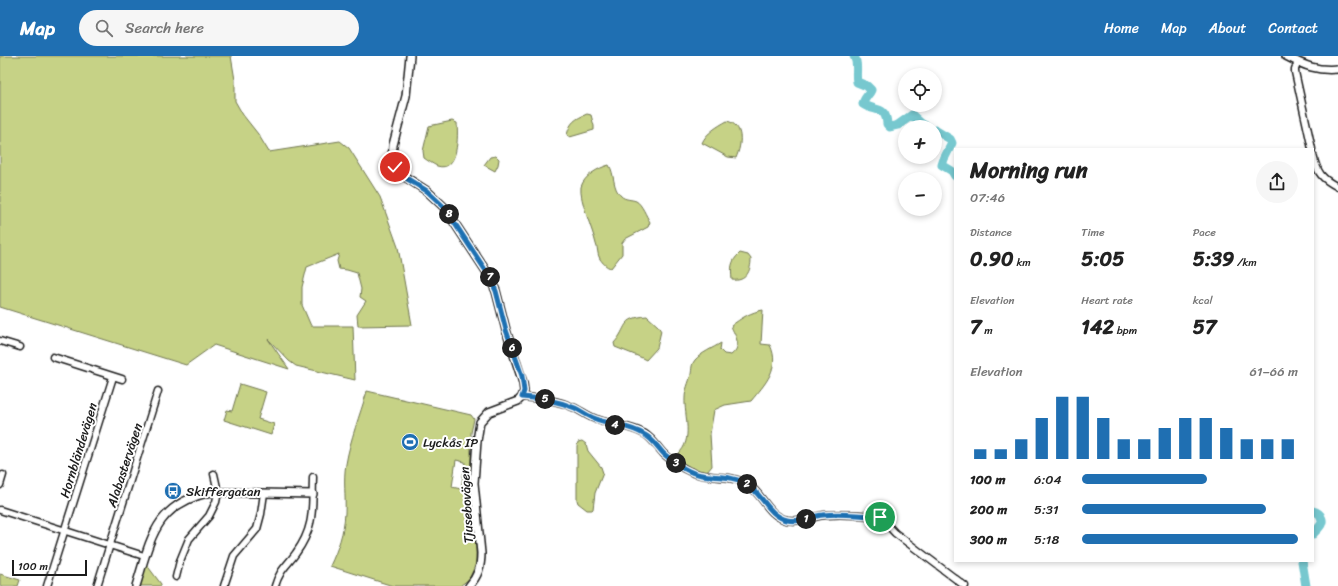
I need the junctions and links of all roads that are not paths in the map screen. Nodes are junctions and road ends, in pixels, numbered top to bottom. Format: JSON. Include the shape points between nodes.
{"nodes":[{"id":1,"x":410,"y":56,"type":"edge"},
{"id":2,"x":1286,"y":56,"type":"edge"},
{"id":3,"x":1298,"y":62,"type":"junction"},
{"id":4,"x":1338,"y":69,"type":"edge"},
{"id":5,"x":1312,"y":148,"type":"edge"},
{"id":6,"x":1314,"y":159,"type":"edge"},
{"id":7,"x":1338,"y":187,"type":"edge"},
{"id":8,"x":0,"y":341,"type":"edge"},
{"id":9,"x":20,"y":347,"type":"dead end"},
{"id":10,"x":53,"y":357,"type":"dead end"},
{"id":11,"x":113,"y":377,"type":"junction"},
{"id":12,"x":122,"y":380,"type":"dead end"},
{"id":13,"x":158,"y":391,"type":"dead end"},
{"id":14,"x":522,"y":397,"type":"junction"},
{"id":15,"x":214,"y":474,"type":"dead end"},
{"id":16,"x":3,"y":475,"type":"dead end"},
{"id":17,"x":313,"y":477,"type":"dead end"},
{"id":18,"x":0,"y":485,"type":"edge"},
{"id":19,"x":218,"y":492,"type":"junction"},
{"id":20,"x":264,"y":493,"type":"junction"},
{"id":21,"x":313,"y":494,"type":"junction"},
{"id":22,"x":0,"y":510,"type":"edge"},
{"id":23,"x":64,"y":531,"type":"junction"},
{"id":24,"x":110,"y":545,"type":"junction"},
{"id":25,"x":144,"y":556,"type":"junction"},
{"id":26,"x":176,"y":577,"type":"dead end"},
{"id":27,"x":47,"y":586,"type":"edge"},
{"id":28,"x":97,"y":586,"type":"edge"},
{"id":29,"x":136,"y":586,"type":"edge"},
{"id":30,"x":224,"y":586,"type":"edge"},
{"id":31,"x":275,"y":586,"type":"edge"},
{"id":32,"x":469,"y":586,"type":"edge"},
{"id":33,"x":965,"y":586,"type":"edge"}],
"edges":[{"from":1,"to":14,"type":"street","via":[[406,96],[393,145],[392,161],[399,173],[427,191],[444,207],[493,282],[522,376]]},
{"from":2,"to":3,"type":"street"},
{"from":3,"to":4,"type":"street","via":[[1312,68]]},
{"from":3,"to":5,"type":"street","via":[[1295,72]]},
{"from":6,"to":7,"type":"street","via":[[1324,179]]},
{"from":8,"to":9,"type":"street"},
{"from":10,"to":11,"type":"street"},
{"from":11,"to":12,"type":"street"},
{"from":11,"to":23,"type":"street","name":"Hornbländevägen"},
{"from":13,"to":24,"type":"street","name":"Alabastervägen"},
{"from":14,"to":32,"type":"street","name":"Tjusebovägen","via":[[512,404],[489,412],[480,422],[474,483],[481,564]]},
{"from":14,"to":33,"type":"street","via":[[556,401],[597,420],[647,435],[664,454],[689,471],[730,477],[749,485],[767,507],[786,520],[825,515],[880,517],[895,533]]},
{"from":15,"to":19,"type":"street"},
{"from":16,"to":18,"type":"street"},
{"from":17,"to":21,"type":"street"},
{"from":19,"to":20,"type":"street"},
{"from":19,"to":25,"type":"street","via":[[190,498],[170,510],[160,521]]},
{"from":19,"to":26,"type":"street","via":[[208,516],[188,539]]},
{"from":20,"to":21,"type":"street"},
{"from":20,"to":30,"type":"street","via":[[257,529],[234,556]]},
{"from":21,"to":31,"type":"street","via":[[309,532],[295,555],[280,572]]},
{"from":22,"to":23,"type":"street"},
{"from":23,"to":24,"type":"street"},
{"from":23,"to":27,"type":"street","name":"Hornbländevägen"},
{"from":24,"to":25,"type":"street"},
{"from":24,"to":28,"type":"street","name":"Alabastervägen"},
{"from":25,"to":29,"type":"street"}]}
